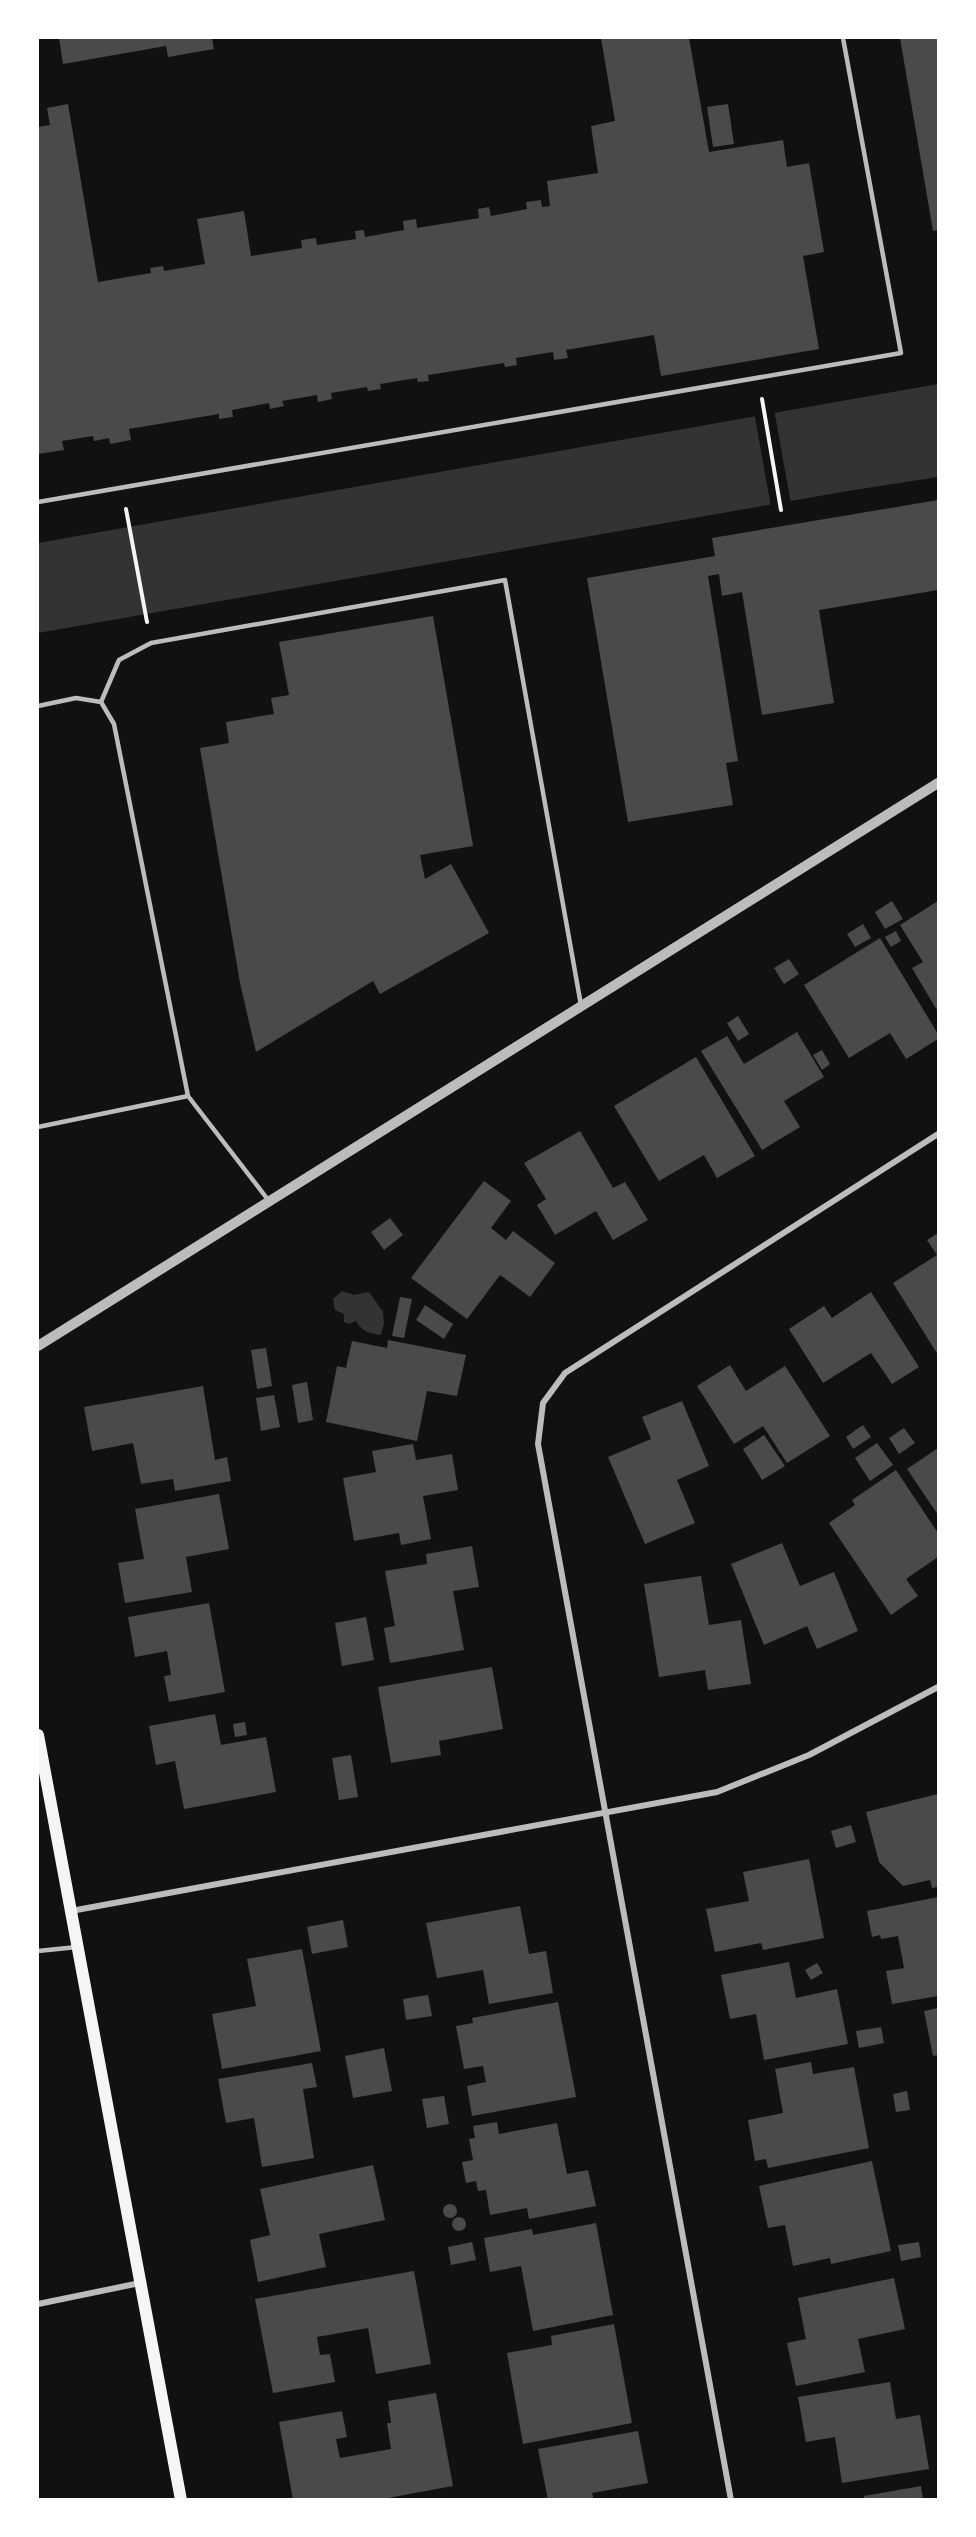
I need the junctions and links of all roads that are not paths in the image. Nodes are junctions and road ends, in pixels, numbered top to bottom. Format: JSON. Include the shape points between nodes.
{"nodes":[{"id":1,"x":843,"y":38,"type":"edge"},
{"id":2,"x":38,"y":502,"type":"edge"},
{"id":3,"x":101,"y":702,"type":"junction"},
{"id":4,"x":38,"y":706,"type":"edge"},
{"id":5,"x":939,"y":783,"type":"edge"},
{"id":6,"x":581,"y":1008,"type":"junction"},
{"id":7,"x":188,"y":1096,"type":"junction"},
{"id":8,"x":38,"y":1127,"type":"edge"},
{"id":9,"x":939,"y":1134,"type":"edge"},
{"id":10,"x":268,"y":1201,"type":"junction"},
{"id":11,"x":38,"y":1346,"type":"edge"},
{"id":12,"x":939,"y":1687,"type":"edge"},
{"id":13,"x":38,"y":1735,"type":"edge"},
{"id":14,"x":605,"y":1814,"type":"junction"},
{"id":15,"x":70,"y":1911,"type":"junction"},
{"id":16,"x":77,"y":1947,"type":"junction"},
{"id":17,"x":38,"y":1951,"type":"edge"},
{"id":18,"x":140,"y":2283,"type":"junction"},
{"id":19,"x":38,"y":2304,"type":"edge"},
{"id":20,"x":181,"y":2499,"type":"edge"},
{"id":21,"x":731,"y":2499,"type":"edge"}],
"edges":[{"from":1,"to":2,"type":"lane","via":[[901,353]]},
{"from":3,"to":4,"type":"lane","via":[[76,698]]},
{"from":3,"to":6,"type":"lane","via":[[119,660],[151,643],[506,580]]},
{"from":3,"to":7,"type":"lane","via":[[114,724]]},
{"from":5,"to":6,"type":"street"},
{"from":6,"to":10,"type":"street"},
{"from":7,"to":8,"type":"lane"},
{"from":7,"to":10,"type":"lane"},
{"from":9,"to":14,"type":"street","via":[[566,1373],[543,1403],[538,1444]]},
{"from":10,"to":11,"type":"street"},
{"from":12,"to":14,"type":"street","via":[[809,1755],[717,1792]]},
{"from":13,"to":15,"type":"main road"},
{"from":14,"to":15,"type":"street"},
{"from":14,"to":21,"type":"street"},
{"from":15,"to":16,"type":"main road"},
{"from":16,"to":17,"type":"lane"},
{"from":16,"to":18,"type":"main road"},
{"from":18,"to":19,"type":"street"},
{"from":18,"to":20,"type":"main road"}]}
